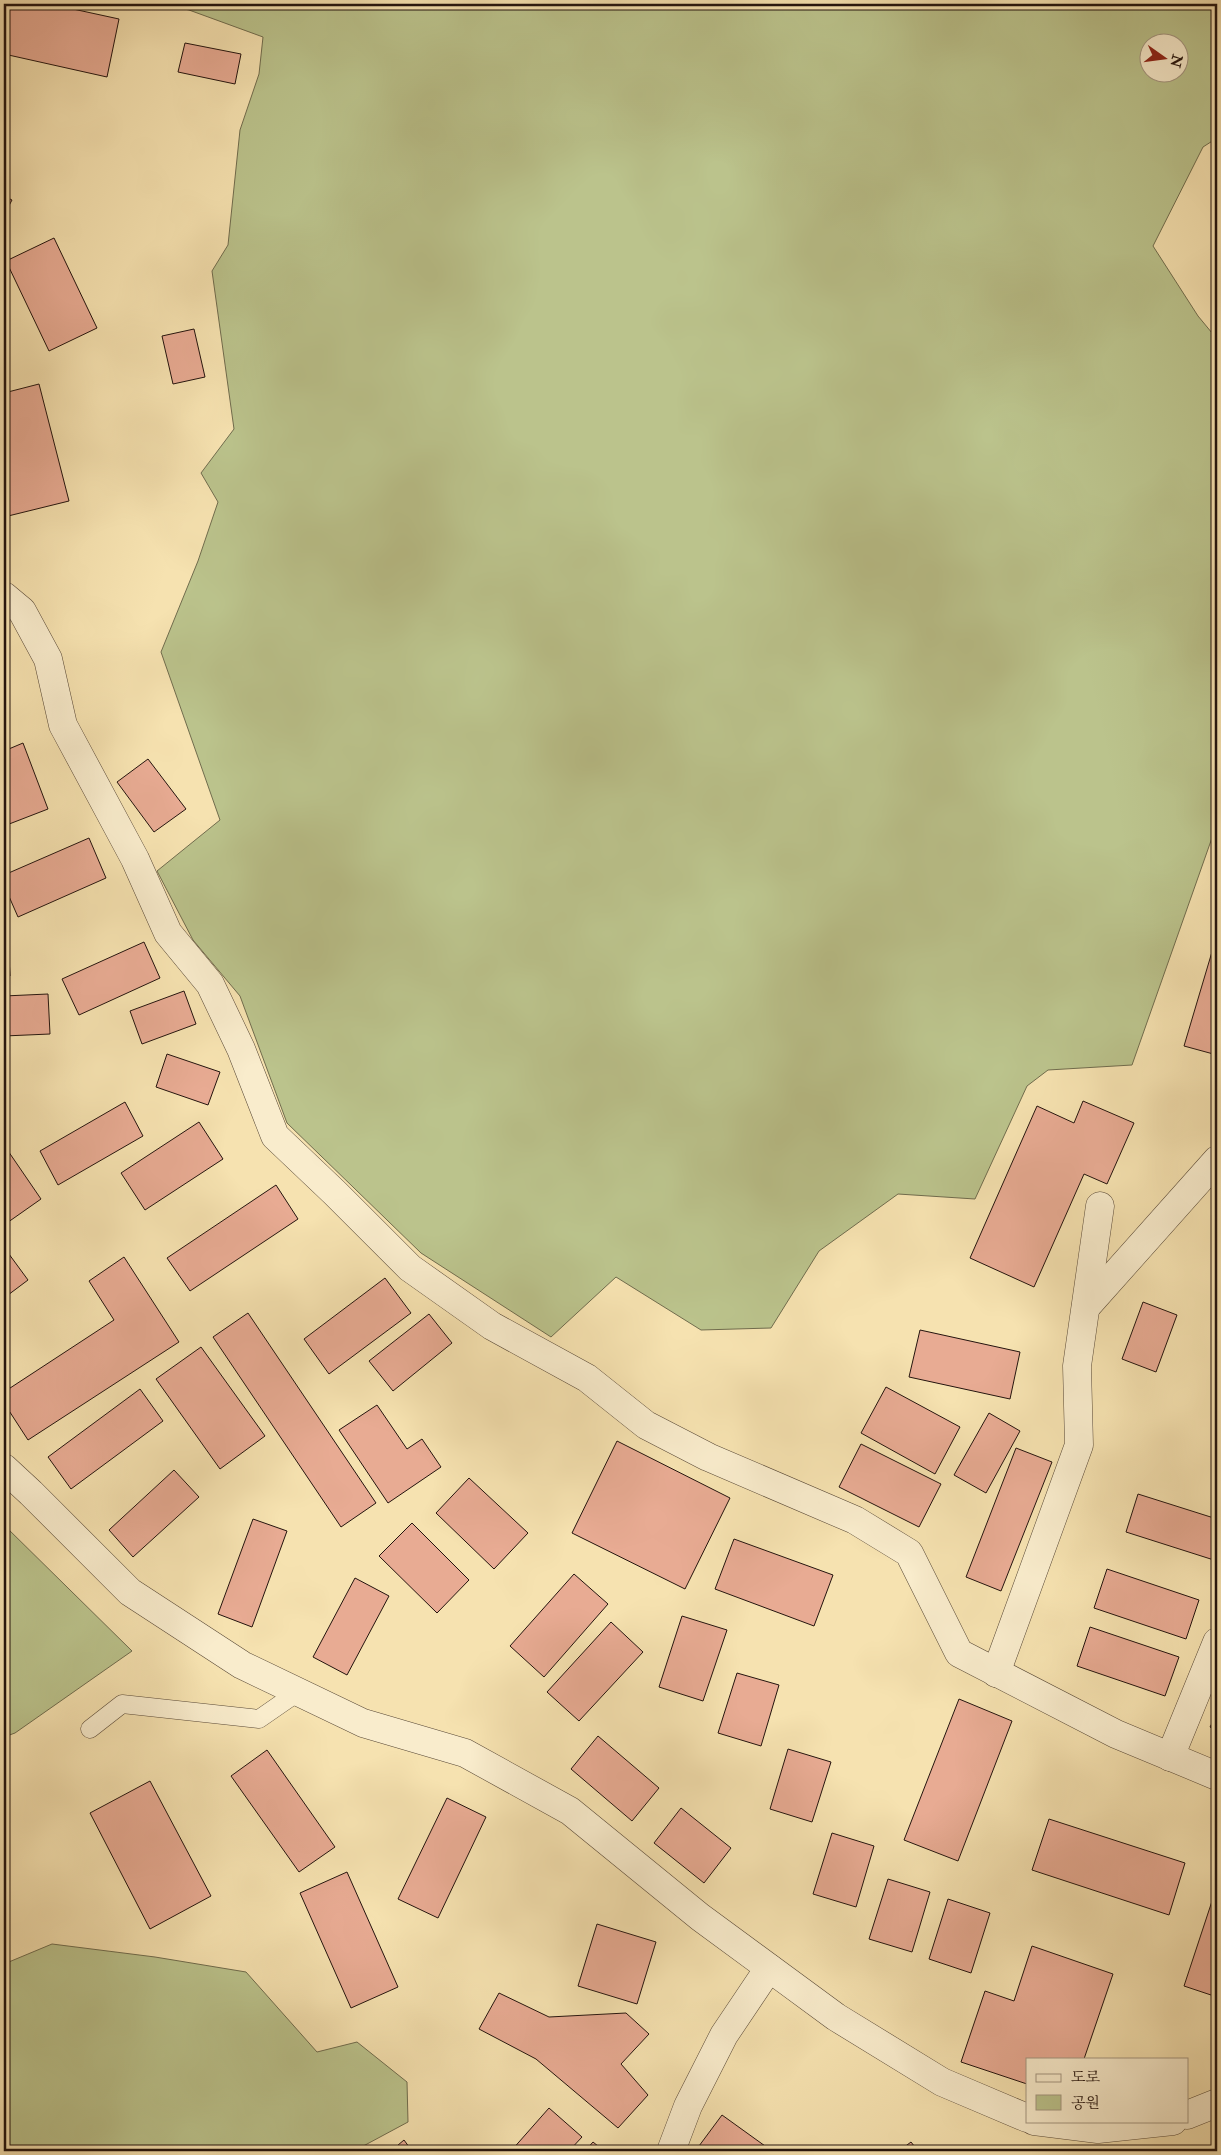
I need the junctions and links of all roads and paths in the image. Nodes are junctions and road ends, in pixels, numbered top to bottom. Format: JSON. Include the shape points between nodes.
{"nodes":[{"id":1,"x":4,"y":596,"type":"edge"},
{"id":2,"x":1217,"y":1160,"type":"edge"},
{"id":3,"x":1100,"y":1206,"type":"dead end"},
{"id":4,"x":1086,"y":1308,"type":"junction"},
{"id":5,"x":4,"y":1468,"type":"edge"},
{"id":6,"x":1217,"y":1642,"type":"edge"},
{"id":7,"x":996,"y":1673,"type":"junction"},
{"id":8,"x":298,"y":1692,"type":"junction"},
{"id":9,"x":90,"y":1729,"type":"dead end"},
{"id":10,"x":1170,"y":1757,"type":"junction"},
{"id":11,"x":1217,"y":1776,"type":"edge"},
{"id":12,"x":769,"y":1968,"type":"junction"},
{"id":13,"x":1217,"y":2103,"type":"edge"},
{"id":14,"x":1188,"y":2115,"type":"edge"},
{"id":15,"x":1026,"y":2118,"type":"edge"},
{"id":16,"x":1042,"y":2122,"type":"edge"},
{"id":17,"x":1164,"y":2122,"type":"edge"},
{"id":18,"x":671,"y":2151,"type":"edge"}],
"edges":[{"from":1,"to":7,"type":"street","via":[[22,611],[48,659],[63,725],[136,859],[168,933],[210,984],[241,1049],[275,1136],[410,1268],[492,1326],[587,1378],[646,1425],[708,1457],[856,1520],[909,1553],[959,1653]]},
{"from":2,"to":4,"type":"street"},
{"from":3,"to":4,"type":"street"},
{"from":4,"to":7,"type":"street","via":[[1077,1366],[1079,1445]]},
{"from":5,"to":8,"type":"street","via":[[130,1592],[242,1665]]},
{"from":6,"to":10,"type":"street"},
{"from":7,"to":10,"type":"street","via":[[1116,1734]]},
{"from":8,"to":9,"type":"lane","via":[[259,1719],[122,1704]]},
{"from":8,"to":12,"type":"street","via":[[362,1723],[465,1753],[570,1812]]},
{"from":10,"to":11,"type":"street"},
{"from":12,"to":15,"type":"street","via":[[836,2017],[942,2082]]},
{"from":12,"to":18,"type":"street","via":[[724,2035],[688,2106]]},
{"from":13,"to":14,"type":"street"},
{"from":16,"to":17,"type":"street","via":[[1098,2129]]}]}
